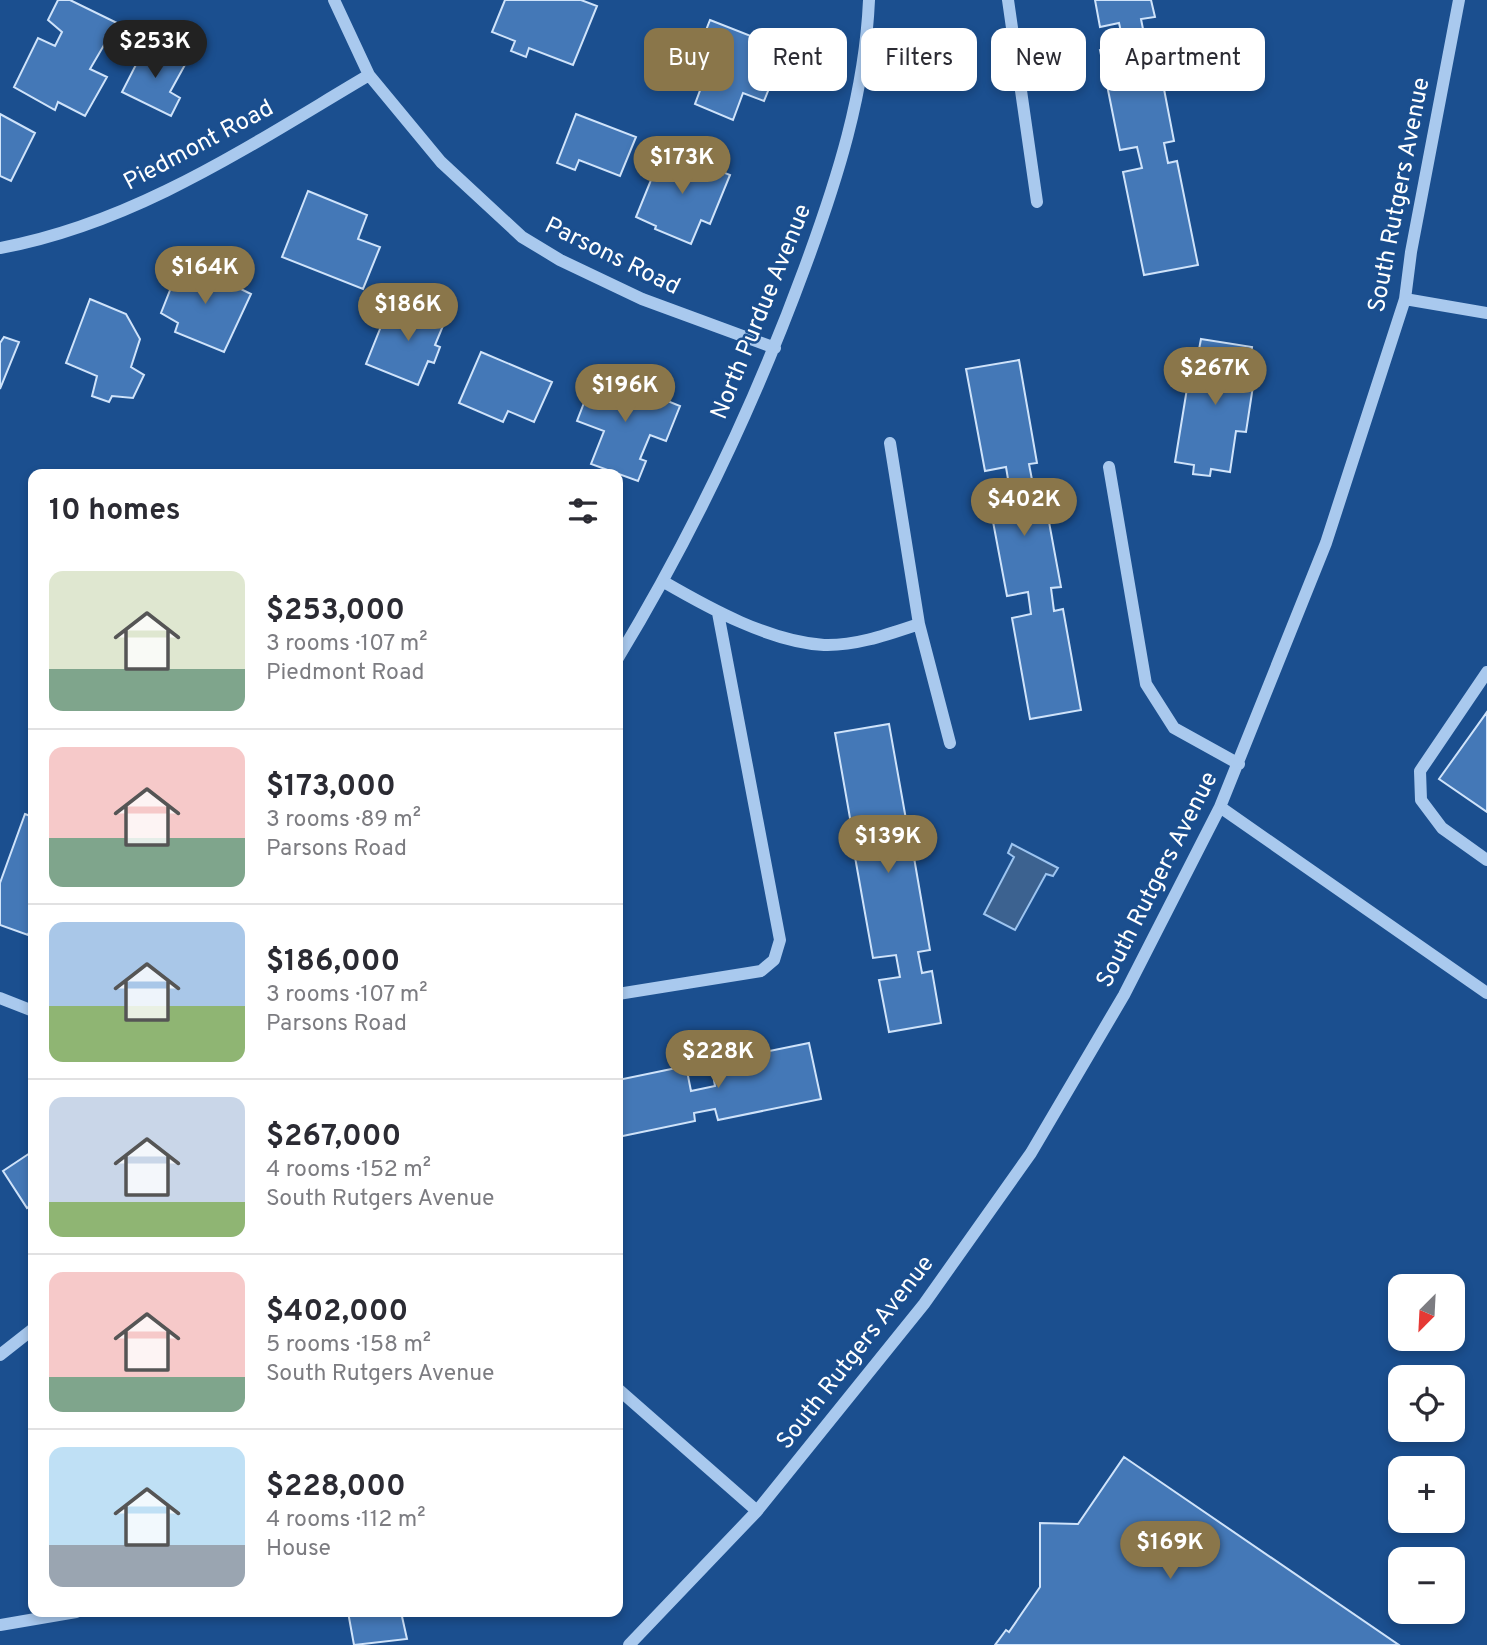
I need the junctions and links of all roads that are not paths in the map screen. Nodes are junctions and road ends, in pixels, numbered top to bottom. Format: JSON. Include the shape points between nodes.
{"nodes":[{"id":1,"x":334,"y":0,"type":"edge"},
{"id":2,"x":869,"y":0,"type":"edge"},
{"id":3,"x":1008,"y":0,"type":"edge"},
{"id":4,"x":1459,"y":0,"type":"edge"},
{"id":5,"x":369,"y":75,"type":"junction"},
{"id":6,"x":1037,"y":202,"type":"dead end"},
{"id":7,"x":0,"y":248,"type":"edge"},
{"id":8,"x":1405,"y":299,"type":"junction"},
{"id":9,"x":1487,"y":313,"type":"edge"},
{"id":10,"x":775,"y":348,"type":"junction"},
{"id":11,"x":890,"y":443,"type":"dead end"},
{"id":12,"x":1109,"y":467,"type":"dead end"},
{"id":13,"x":664,"y":582,"type":"junction"},
{"id":14,"x":718,"y":613,"type":"junction"},
{"id":15,"x":919,"y":624,"type":"junction"},
{"id":16,"x":623,"y":649,"type":"edge"},
{"id":17,"x":1487,"y":672,"type":"edge"},
{"id":18,"x":950,"y":743,"type":"dead end"},
{"id":19,"x":1240,"y":764,"type":"junction"},
{"id":20,"x":1220,"y":807,"type":"junction"},
{"id":21,"x":1487,"y":860,"type":"edge"},
{"id":22,"x":623,"y":993,"type":"edge"},
{"id":23,"x":1487,"y":993,"type":"edge"},
{"id":24,"x":0,"y":998,"type":"edge"},
{"id":25,"x":28,"y":1009,"type":"edge"},
{"id":26,"x":28,"y":1333,"type":"edge"},
{"id":27,"x":0,"y":1355,"type":"edge"},
{"id":28,"x":623,"y":1393,"type":"edge"},
{"id":29,"x":757,"y":1511,"type":"junction"},
{"id":30,"x":47,"y":1617,"type":"edge"},
{"id":31,"x":0,"y":1625,"type":"edge"},
{"id":32,"x":629,"y":1645,"type":"edge"}],
"edges":[{"from":1,"to":5,"type":"street","name":"Parsons Road"},
{"from":2,"to":10,"type":"street","name":"North Purdue Avenue","via":[[859,92],[838,177]]},
{"from":3,"to":6,"type":"street"},
{"from":4,"to":8,"type":"street","name":"South Rutgers Avenue"},
{"from":5,"to":7,"type":"street","name":"Piedmont Road","via":[[197,177],[102,220]]},
{"from":5,"to":10,"type":"street","name":"Parsons Road","via":[[441,163],[522,237],[642,299]]},
{"from":8,"to":9,"type":"street"},
{"from":8,"to":19,"type":"street","name":"South Rutgers Avenue","via":[[1326,544]]},
{"from":10,"to":13,"type":"street","name":"North Purdue Avenue"},
{"from":11,"to":15,"type":"street"},
{"from":12,"to":19,"type":"street","via":[[1146,684],[1174,729]]},
{"from":13,"to":14,"type":"street"},
{"from":13,"to":16,"type":"street","name":"North Purdue Avenue"},
{"from":14,"to":15,"type":"street","via":[[771,633],[824,645],[880,638]]},
{"from":14,"to":22,"type":"street","via":[[780,940],[774,960],[761,971]]},
{"from":15,"to":18,"type":"street"},
{"from":17,"to":21,"type":"street","via":[[1420,771],[1422,800],[1442,828]]},
{"from":19,"to":20,"type":"street","name":"South Rutgers Avenue"},
{"from":20,"to":23,"type":"street"},
{"from":20,"to":29,"type":"street","name":"South Rutgers Avenue","via":[[1124,995],[1031,1153],[924,1304]]},
{"from":24,"to":25,"type":"street"},
{"from":26,"to":27,"type":"street"},
{"from":28,"to":29,"type":"street"},
{"from":29,"to":32,"type":"street","name":"South Rutgers Avenue"},
{"from":30,"to":31,"type":"street"}]}
